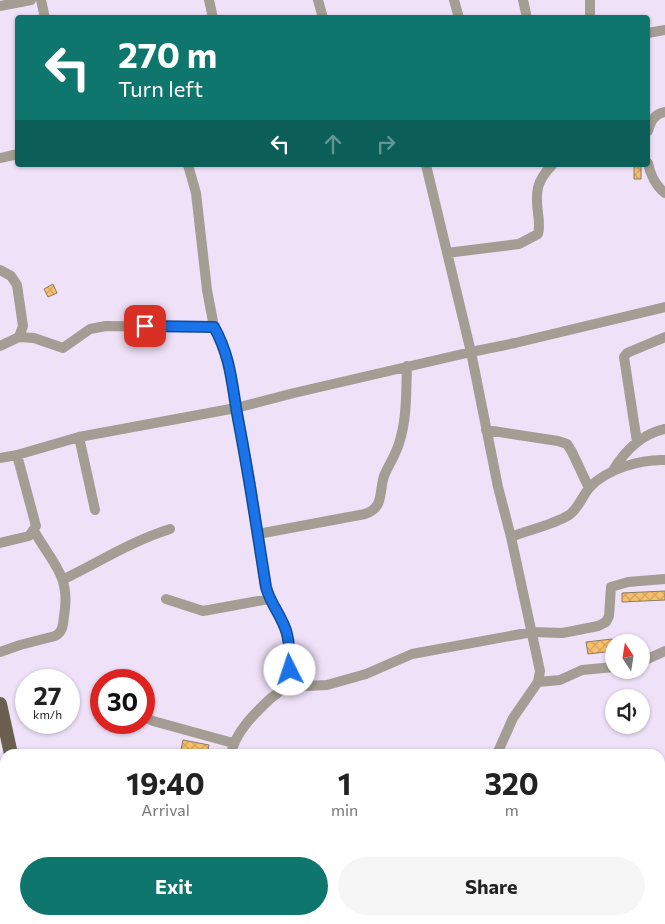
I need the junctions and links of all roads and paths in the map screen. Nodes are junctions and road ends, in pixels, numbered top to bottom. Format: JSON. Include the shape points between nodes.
{"nodes":[{"id":1,"x":30,"y":0,"type":"edge"},
{"id":2,"x":41,"y":0,"type":"edge"},
{"id":3,"x":209,"y":0,"type":"edge"},
{"id":4,"x":318,"y":0,"type":"edge"},
{"id":5,"x":454,"y":0,"type":"edge"},
{"id":6,"x":523,"y":0,"type":"edge"},
{"id":7,"x":590,"y":0,"type":"edge"},
{"id":8,"x":0,"y":6,"type":"edge"},
{"id":9,"x":44,"y":15,"type":"edge"},
{"id":10,"x":212,"y":15,"type":"edge"},
{"id":11,"x":322,"y":15,"type":"edge"},
{"id":12,"x":458,"y":15,"type":"edge"},
{"id":13,"x":526,"y":15,"type":"edge"},
{"id":14,"x":590,"y":15,"type":"edge"},
{"id":15,"x":665,"y":30,"type":"edge"},
{"id":16,"x":650,"y":33,"type":"edge"},
{"id":17,"x":665,"y":112,"type":"edge"},
{"id":18,"x":650,"y":125,"type":"edge"},
{"id":19,"x":15,"y":155,"type":"edge"},
{"id":20,"x":0,"y":158,"type":"edge"},
{"id":21,"x":189,"y":167,"type":"edge"},
{"id":22,"x":426,"y":167,"type":"edge"},
{"id":23,"x":550,"y":167,"type":"edge"},
{"id":24,"x":649,"y":167,"type":"edge"},
{"id":25,"x":665,"y":193,"type":"edge"},
{"id":26,"x":447,"y":253,"type":"junction"},
{"id":27,"x":0,"y":270,"type":"edge"},
{"id":28,"x":665,"y":307,"type":"edge"},
{"id":29,"x":214,"y":327,"type":"junction"},
{"id":30,"x":19,"y":337,"type":"junction"},
{"id":31,"x":665,"y":337,"type":"edge"},
{"id":32,"x":0,"y":346,"type":"edge"},
{"id":33,"x":471,"y":352,"type":"junction"},
{"id":34,"x":407,"y":366,"type":"junction"},
{"id":35,"x":236,"y":408,"type":"junction"},
{"id":36,"x":665,"y":429,"type":"edge"},
{"id":37,"x":486,"y":430,"type":"junction"},
{"id":38,"x":80,"y":437,"type":"junction"},
{"id":39,"x":637,"y":442,"type":"junction"},
{"id":40,"x":16,"y":455,"type":"junction"},
{"id":41,"x":0,"y":458,"type":"edge"},
{"id":42,"x":665,"y":460,"type":"edge"},
{"id":43,"x":612,"y":472,"type":"junction"},
{"id":44,"x":590,"y":488,"type":"junction"},
{"id":45,"x":95,"y":510,"type":"dead end"},
{"id":46,"x":170,"y":529,"type":"dead end"},
{"id":47,"x":34,"y":531,"type":"junction"},
{"id":48,"x":258,"y":534,"type":"junction"},
{"id":49,"x":511,"y":537,"type":"junction"},
{"id":50,"x":0,"y":543,"type":"edge"},
{"id":51,"x":64,"y":579,"type":"junction"},
{"id":52,"x":665,"y":579,"type":"edge"},
{"id":53,"x":166,"y":599,"type":"dead end"},
{"id":54,"x":269,"y":599,"type":"junction"},
{"id":55,"x":532,"y":632,"type":"junction"},
{"id":56,"x":665,"y":651,"type":"edge"},
{"id":57,"x":0,"y":652,"type":"edge"},
{"id":58,"x":650,"y":658,"type":"edge"},
{"id":59,"x":605,"y":668,"type":"edge"},
{"id":60,"x":287,"y":682,"type":"junction"},
{"id":61,"x":538,"y":682,"type":"junction"},
{"id":62,"x":0,"y":704,"type":"edge"},
{"id":63,"x":155,"y":722,"type":"edge"},
{"id":64,"x":10,"y":749,"type":"edge"},
{"id":65,"x":232,"y":749,"type":"edge"},
{"id":66,"x":500,"y":749,"type":"edge"}],
"edges":[{"from":1,"to":8,"type":"street"},
{"from":2,"to":9,"type":"street"},
{"from":3,"to":10,"type":"street"},
{"from":4,"to":11,"type":"street"},
{"from":5,"to":12,"type":"street"},
{"from":6,"to":13,"type":"street"},
{"from":7,"to":14,"type":"street"},
{"from":15,"to":16,"type":"street"},
{"from":17,"to":18,"type":"street","via":[[658,114]]},
{"from":19,"to":20,"type":"street"},
{"from":21,"to":29,"type":"street","via":[[196,193]]},
{"from":22,"to":26,"type":"street"},
{"from":23,"to":26,"type":"street","via":[[540,178],[537,188],[538,234],[518,244]]},
{"from":24,"to":25,"type":"street"},
{"from":26,"to":33,"type":"street"},
{"from":27,"to":30,"type":"street","via":[[11,276],[16,285],[24,326]]},
{"from":28,"to":33,"type":"street"},
{"from":29,"to":30,"type":"street","via":[[106,326],[90,329],[63,348],[34,338]]},
{"from":29,"to":35,"type":"street","via":[[229,364]]},
{"from":30,"to":32,"type":"street"},
{"from":31,"to":39,"type":"street","via":[[627,353],[624,358]]},
{"from":33,"to":34,"type":"street"},
{"from":33,"to":37,"type":"street"},
{"from":34,"to":35,"type":"street"},
{"from":34,"to":48,"type":"street","via":[[400,443],[385,475],[378,506],[365,514]]},
{"from":35,"to":38,"type":"street"},
{"from":35,"to":48,"type":"street"},
{"from":36,"to":39,"type":"street"},
{"from":37,"to":44,"type":"street","via":[[566,444]]},
{"from":37,"to":49,"type":"street"},
{"from":38,"to":40,"type":"street"},
{"from":38,"to":45,"type":"street"},
{"from":39,"to":43,"type":"street","via":[[625,452]]},
{"from":40,"to":41,"type":"street"},
{"from":40,"to":47,"type":"street","via":[[36,526]]},
{"from":42,"to":43,"type":"street","via":[[630,465]]},
{"from":43,"to":44,"type":"street"},
{"from":44,"to":49,"type":"street","via":[[569,514]]},
{"from":46,"to":51,"type":"street","via":[[122,548]]},
{"from":47,"to":50,"type":"street","via":[[29,536]]},
{"from":47,"to":51,"type":"street"},
{"from":48,"to":54,"type":"street"},
{"from":49,"to":55,"type":"street"},
{"from":51,"to":57,"type":"street","via":[[67,602],[60,633]]},
{"from":52,"to":55,"type":"street","via":[[611,587],[609,616],[598,626],[562,633]]},
{"from":53,"to":54,"type":"street","via":[[203,611]]},
{"from":54,"to":60,"type":"street","via":[[287,634],[290,670]]},
{"from":55,"to":60,"type":"street","via":[[412,654],[366,674],[327,685]]},
{"from":55,"to":61,"type":"street","via":[[540,671]]},
{"from":56,"to":58,"type":"street"},
{"from":59,"to":61,"type":"street","via":[[582,670],[560,680]]},
{"from":60,"to":65,"type":"street","via":[[253,716]]},
{"from":61,"to":66,"type":"street","via":[[513,718]]},
{"from":62,"to":64,"type":"main road"},
{"from":63,"to":65,"type":"street"}]}
